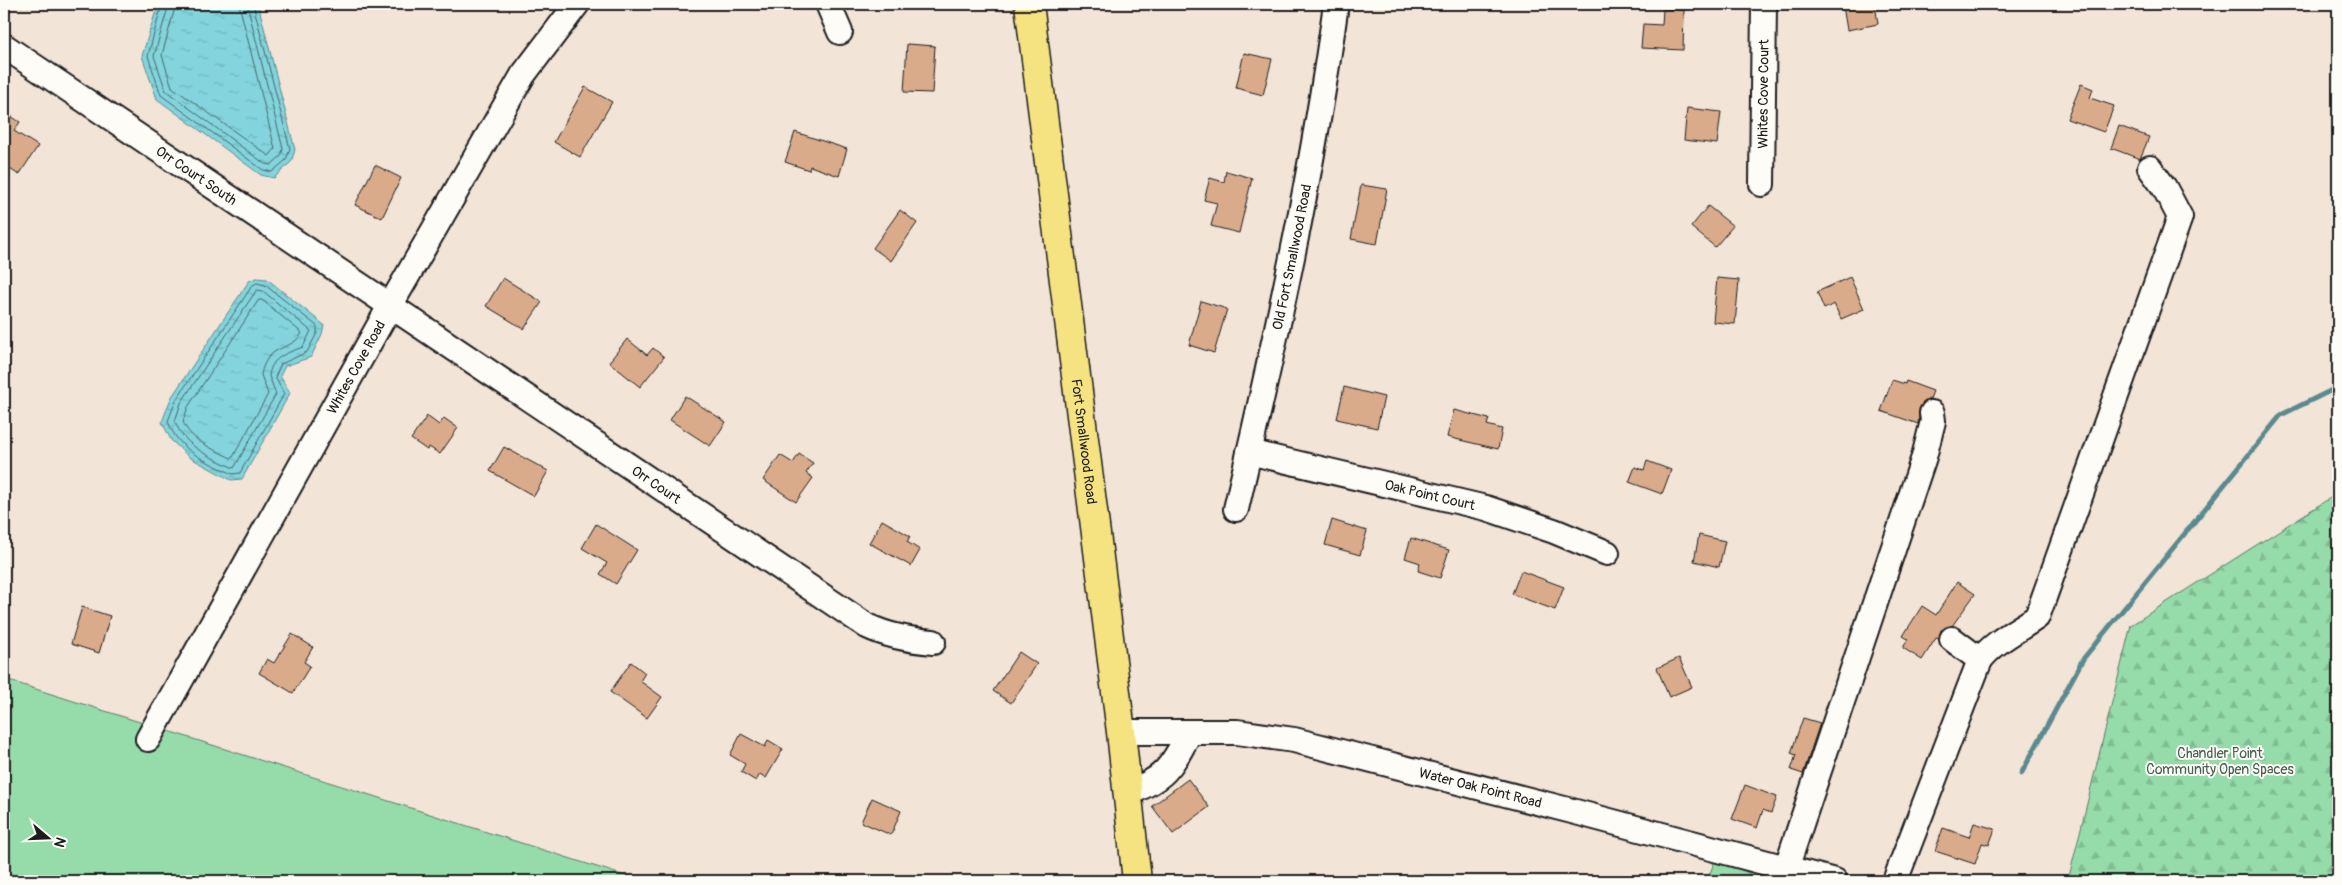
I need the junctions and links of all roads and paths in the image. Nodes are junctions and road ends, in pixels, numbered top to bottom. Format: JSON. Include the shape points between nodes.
{"nodes":[{"id":1,"x":577,"y":4,"type":"edge"},
{"id":2,"x":828,"y":4,"type":"edge"},
{"id":3,"x":1029,"y":4,"type":"edge"},
{"id":4,"x":1336,"y":4,"type":"edge"},
{"id":5,"x":1764,"y":4,"type":"edge"},
{"id":6,"x":840,"y":32,"type":"dead end"},
{"id":7,"x":4,"y":46,"type":"edge"},
{"id":8,"x":2150,"y":168,"type":"dead end"},
{"id":9,"x":1762,"y":184,"type":"dead end"},
{"id":10,"x":390,"y":306,"type":"junction"},
{"id":11,"x":1932,"y":413,"type":"dead end"},
{"id":12,"x":1249,"y":452,"type":"junction"},
{"id":13,"x":1236,"y":509,"type":"dead end"},
{"id":14,"x":1607,"y":553,"type":"dead end"},
{"id":15,"x":1952,"y":639,"type":"dead end"},
{"id":16,"x":932,"y":642,"type":"dead end"},
{"id":17,"x":1980,"y":660,"type":"junction"},
{"id":18,"x":1121,"y":732,"type":"junction"},
{"id":19,"x":1190,"y":732,"type":"junction"},
{"id":20,"x":148,"y":739,"type":"dead end"},
{"id":21,"x":1128,"y":793,"type":"junction"},
{"id":22,"x":1786,"y":868,"type":"junction"},
{"id":23,"x":1137,"y":881,"type":"edge"},
{"id":24,"x":1836,"y":881,"type":"edge"},
{"id":25,"x":1896,"y":881,"type":"edge"}],
"edges":[{"from":1,"to":10,"type":"street","name":"Whites Cove Road","via":[[523,75]]},
{"from":2,"to":6,"type":"street"},
{"from":3,"to":18,"type":"main road","name":"Fort Smallwood Road"},
{"from":4,"to":12,"type":"street","name":"Old Fort Smallwood Road","via":[[1301,206]]},
{"from":5,"to":9,"type":"street","name":"Whites Cove Court"},
{"from":7,"to":10,"type":"street","name":"Orr Court South"},
{"from":8,"to":17,"type":"street","via":[[2180,217],[2037,617],[1992,646]]},
{"from":10,"to":16,"type":"street","name":"Orr Court","via":[[866,626],[908,640]]},
{"from":10,"to":20,"type":"street","name":"Whites Cove Road"},
{"from":11,"to":22,"type":"street","via":[[1924,457]]},
{"from":12,"to":13,"type":"street","name":"Old Fort Smallwood Road"},
{"from":12,"to":14,"type":"street","name":"Oak Point Court","via":[[1486,508]]},
{"from":15,"to":17,"type":"street"},
{"from":17,"to":25,"type":"street"},
{"from":18,"to":19,"type":"street","name":"Water Oak Point Road"},
{"from":18,"to":21,"type":"main road","name":"Fort Smallwood Road"},
{"from":19,"to":21,"type":"street","via":[[1164,773],[1152,784]]},
{"from":19,"to":22,"type":"street","name":"Water Oak Point Road","via":[[1237,732],[1294,740]]},
{"from":21,"to":23,"type":"main road","name":"Fort Smallwood Road"},
{"from":22,"to":24,"type":"street","name":"Water Oak Point Road"}]}
